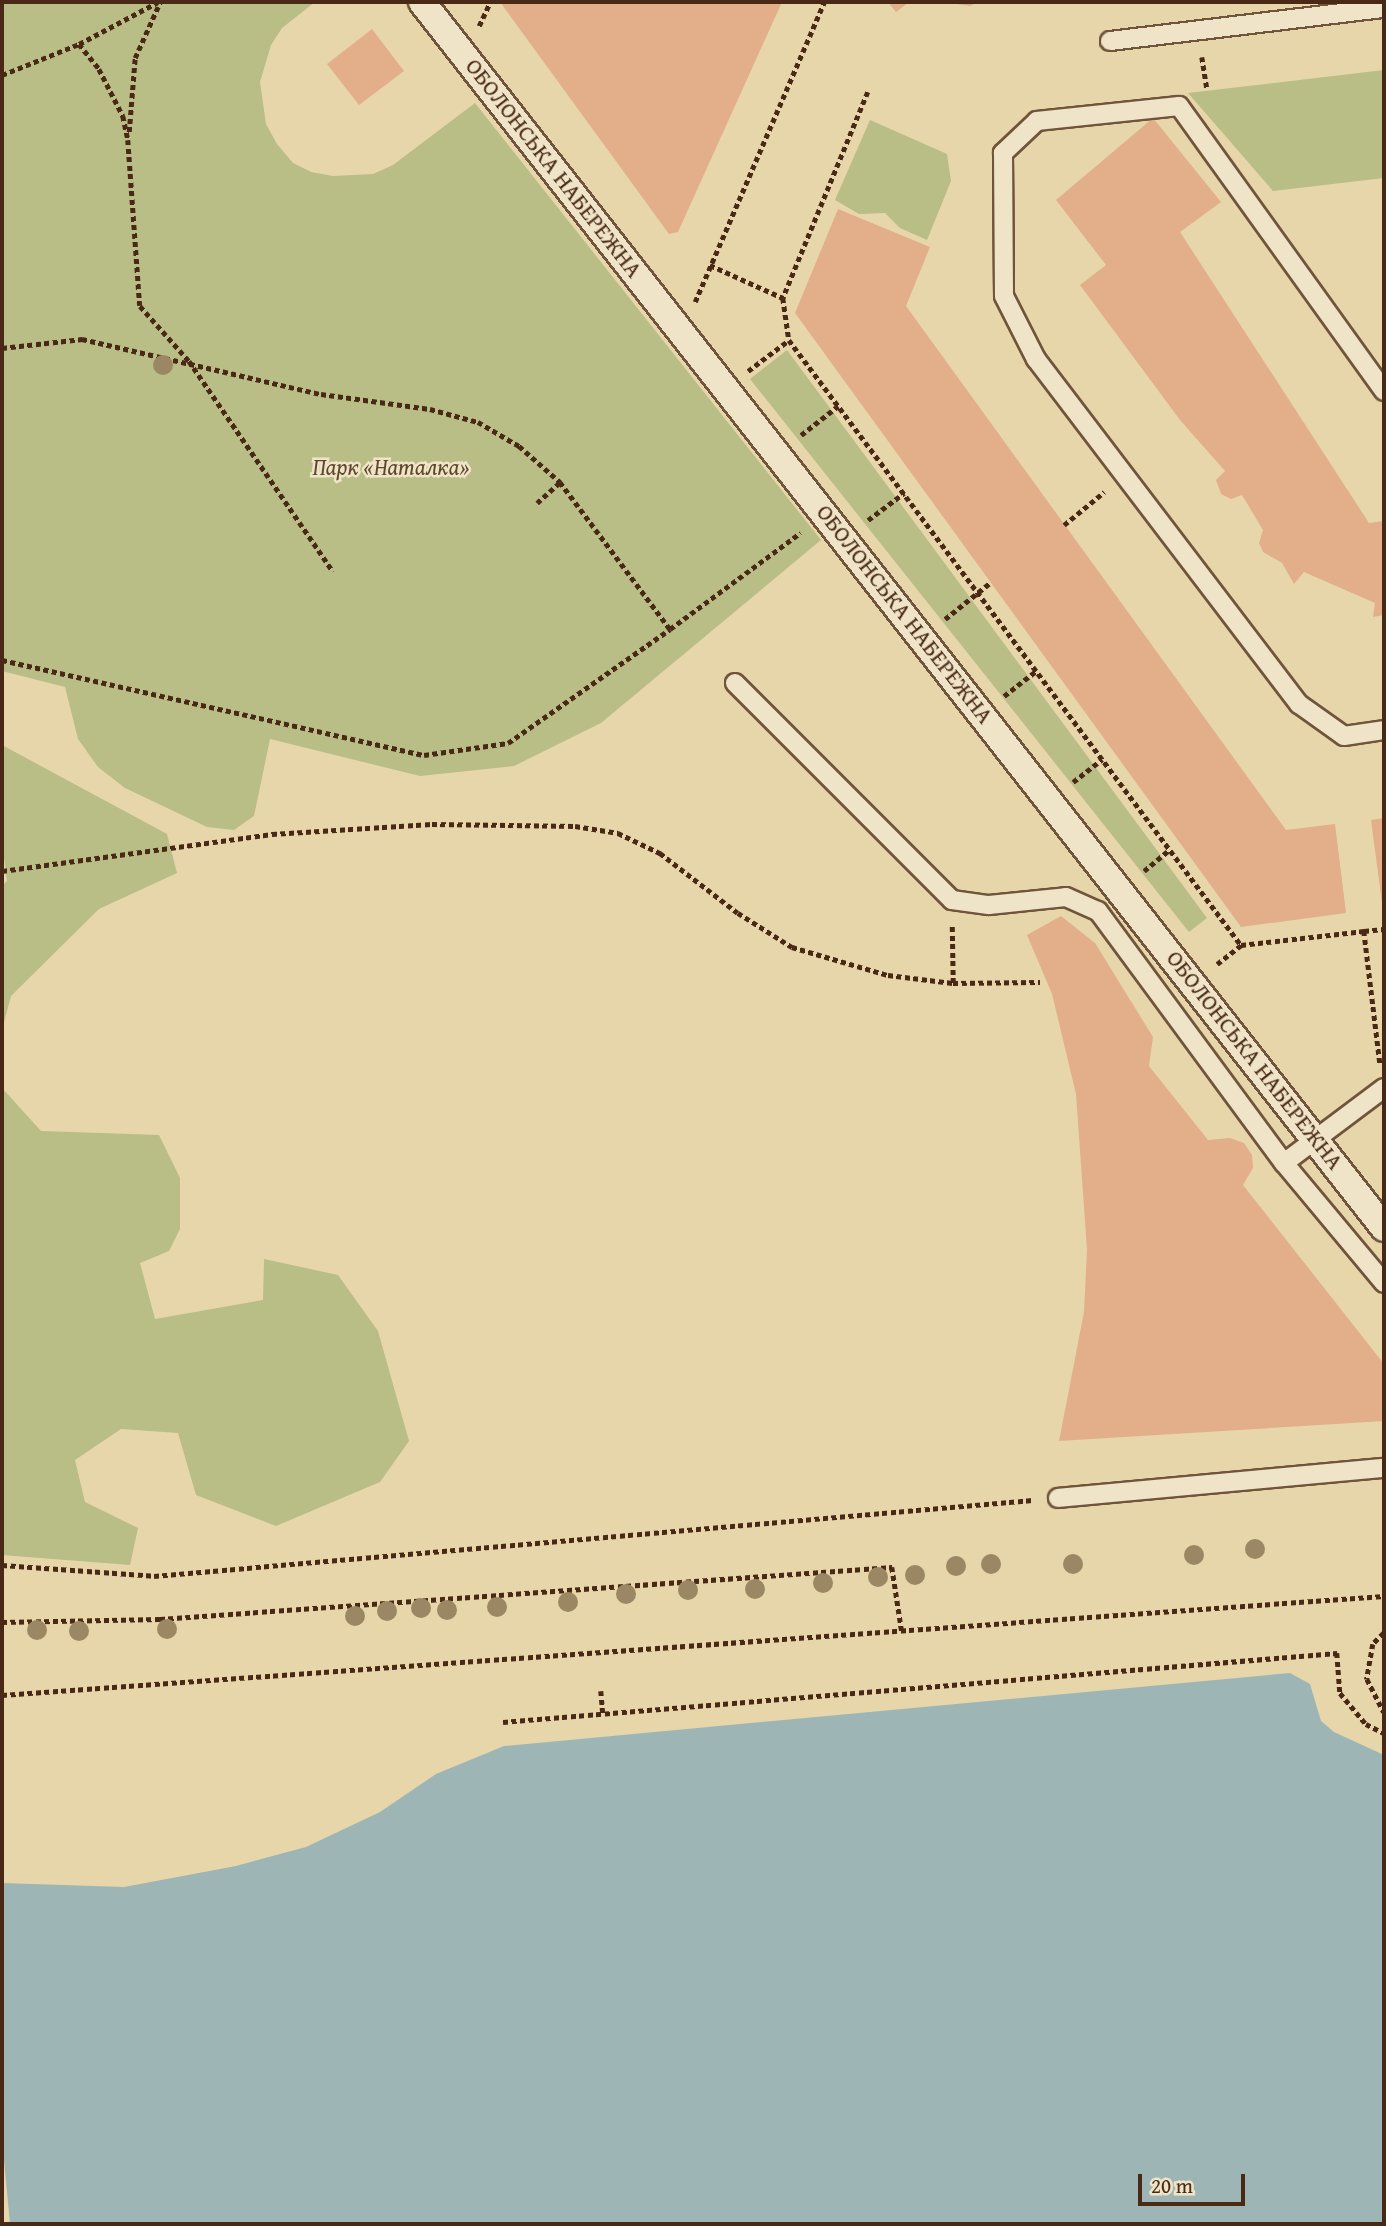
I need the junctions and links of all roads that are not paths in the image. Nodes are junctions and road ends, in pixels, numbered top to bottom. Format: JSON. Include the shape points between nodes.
{"nodes":[{"id":1,"x":422,"y":2,"type":"edge"},
{"id":2,"x":1384,"y":8,"type":"edge"},
{"id":3,"x":1110,"y":41,"type":"dead end"},
{"id":4,"x":1384,"y":391,"type":"edge"},
{"id":5,"x":735,"y":683,"type":"dead end"},
{"id":6,"x":1384,"y":730,"type":"edge"},
{"id":7,"x":1384,"y":1089,"type":"edge"},
{"id":8,"x":1317,"y":1138,"type":"junction"},
{"id":9,"x":1284,"y":1163,"type":"junction"},
{"id":10,"x":1384,"y":1228,"type":"edge"},
{"id":11,"x":1384,"y":1283,"type":"edge"},
{"id":12,"x":1384,"y":1468,"type":"edge"},
{"id":13,"x":1059,"y":1498,"type":"road end"}],
"edges":[{"from":1,"to":8,"type":"street","name":"ОБОЛОНСЬКА НАБЕРЕЖНА"},
{"from":2,"to":3,"type":"lane"},
{"from":4,"to":6,"type":"lane","via":[[1179,106],[1037,121],[1003,153],[1004,296],[1036,359],[1299,704],[1344,736]]},
{"from":5,"to":9,"type":"lane","via":[[952,900],[989,905],[1066,897],[1098,911]]},
{"from":7,"to":8,"type":"lane"},
{"from":8,"to":9,"type":"lane"},
{"from":8,"to":10,"type":"street","name":"ОБОЛОНСЬКА НАБЕРЕЖНА"},
{"from":9,"to":11,"type":"lane"},
{"from":12,"to":13,"type":"lane"}]}
